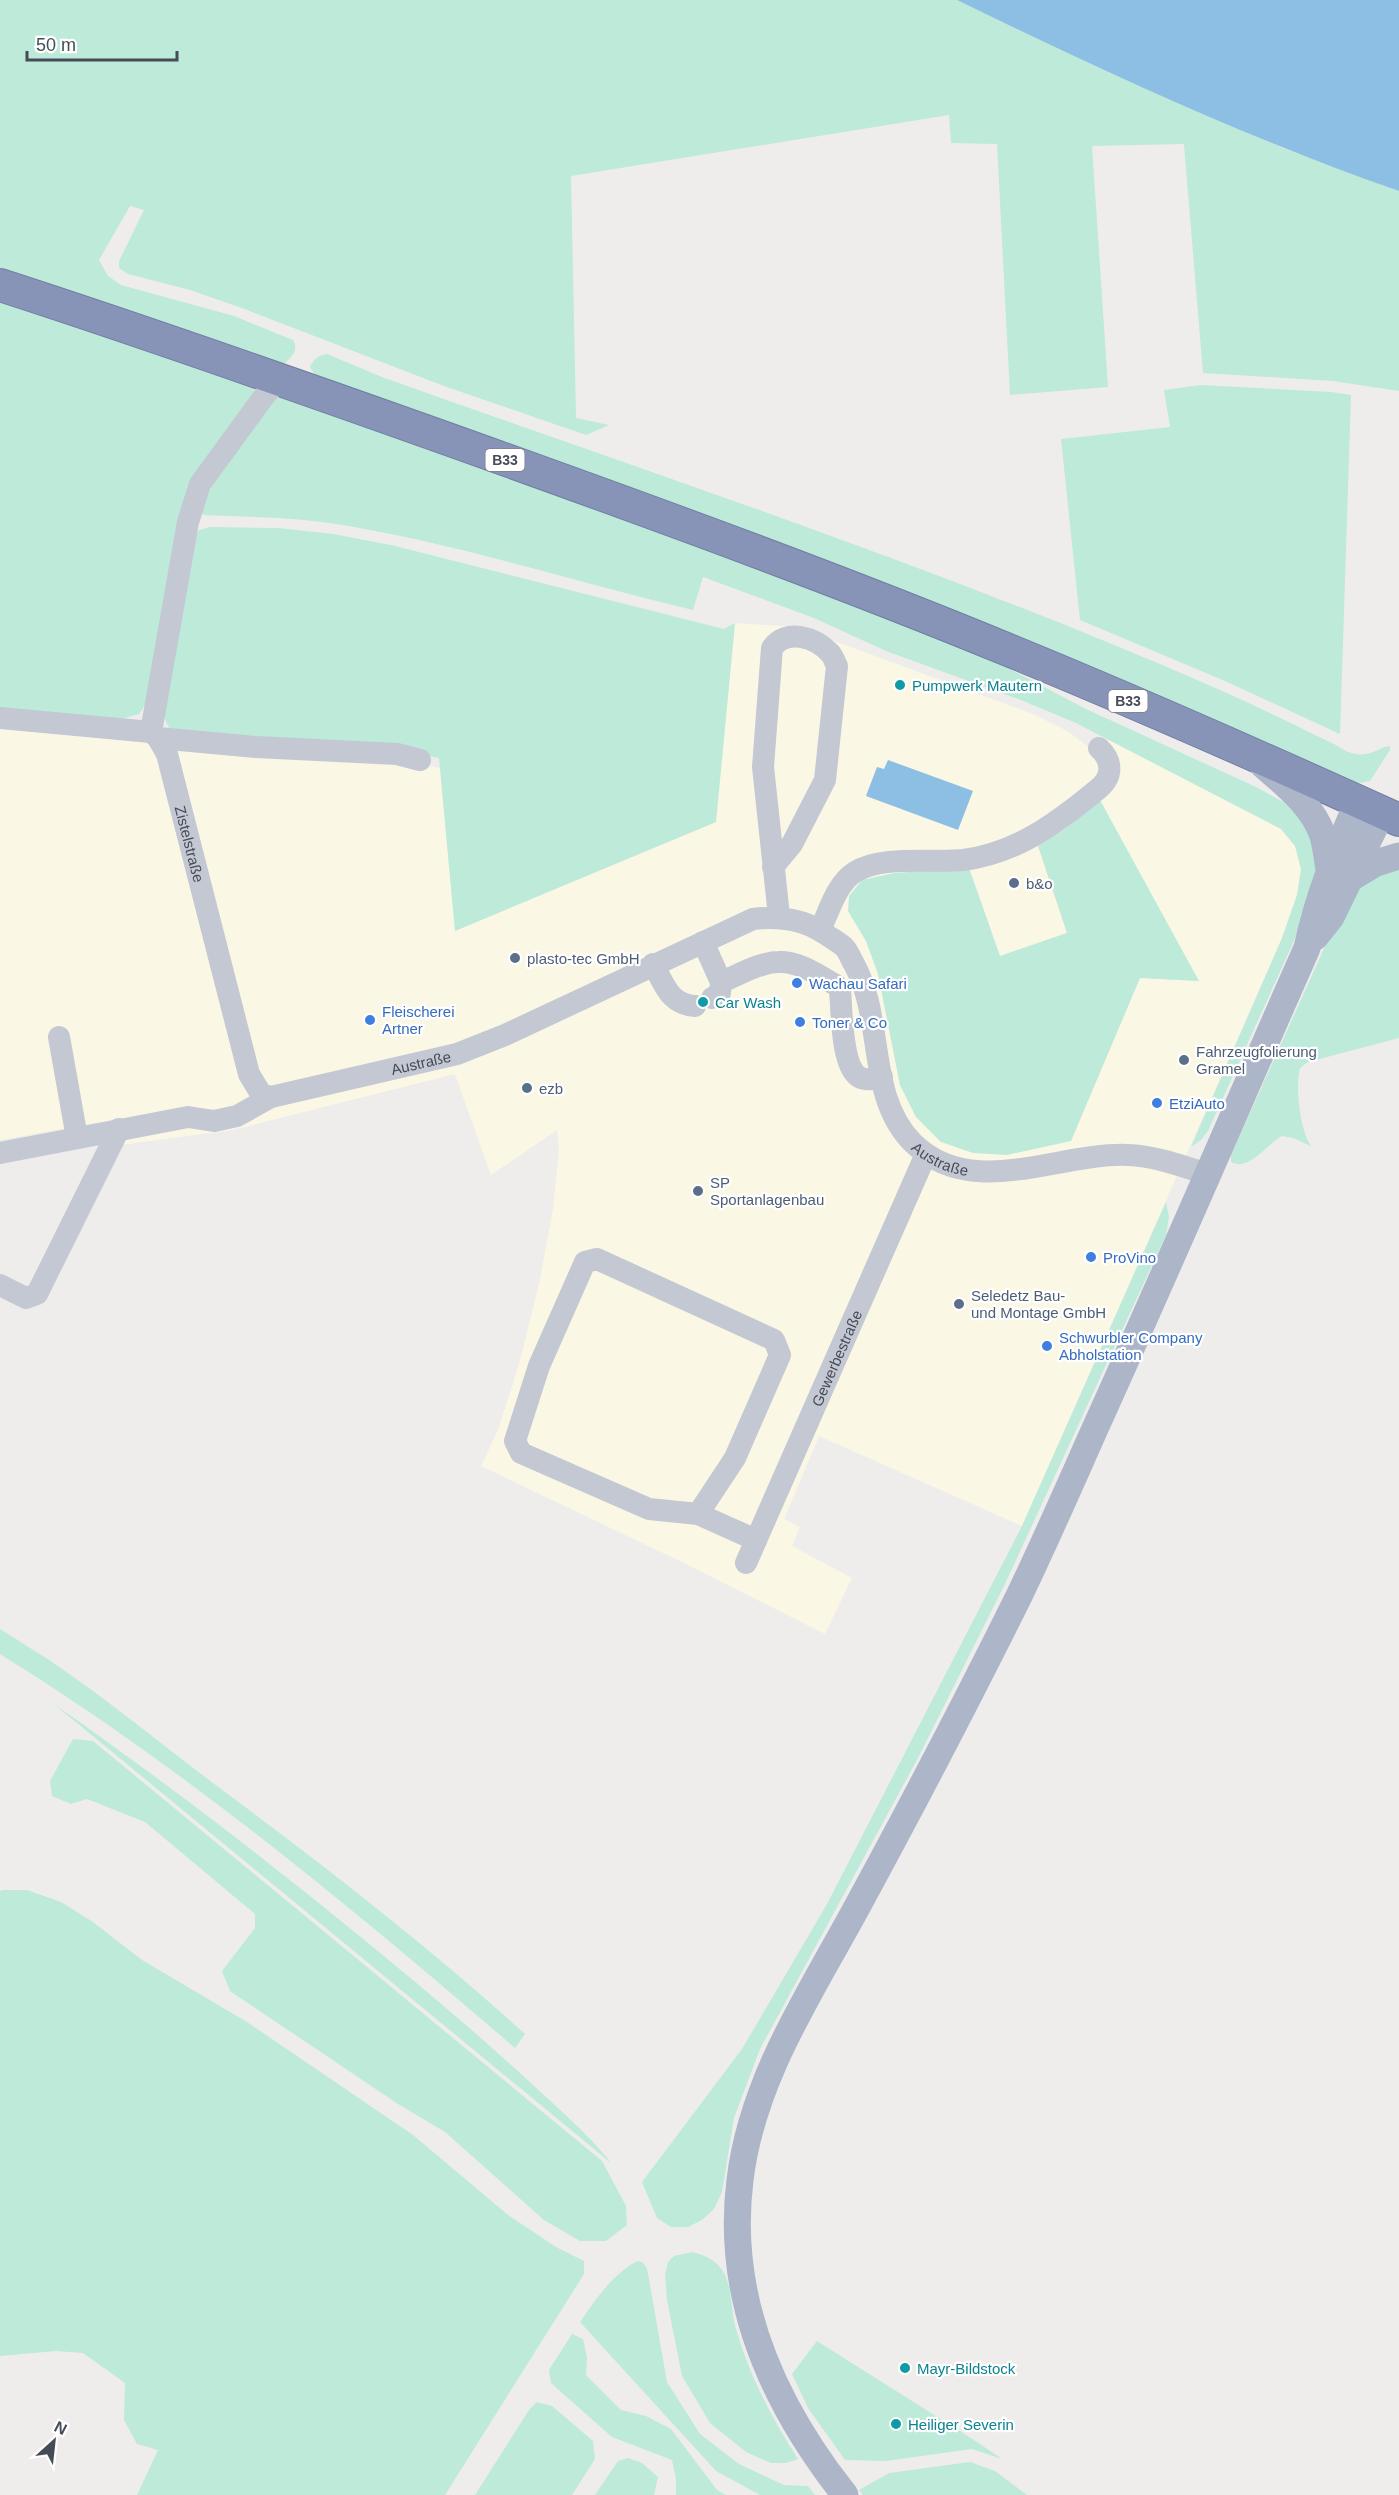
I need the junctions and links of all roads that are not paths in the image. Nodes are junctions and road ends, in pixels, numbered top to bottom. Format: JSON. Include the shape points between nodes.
{"nodes":[{"id":1,"x":0,"y":285,"type":"edge"},
{"id":2,"x":280,"y":379,"type":"junction"},
{"id":3,"x":0,"y":717,"type":"edge"},
{"id":4,"x":154,"y":735,"type":"junction"},
{"id":5,"x":1099,"y":748,"type":"dead end"},
{"id":6,"x":1250,"y":754,"type":"junction"},
{"id":7,"x":420,"y":760,"type":"dead end"},
{"id":8,"x":1380,"y":812,"type":"edge"},
{"id":9,"x":1399,"y":856,"type":"edge"},
{"id":10,"x":773,"y":867,"type":"junction"},
{"id":11,"x":1340,"y":874,"type":"junction"},
{"id":12,"x":779,"y":916,"type":"junction"},
{"id":13,"x":820,"y":930,"type":"junction"},
{"id":14,"x":703,"y":942,"type":"junction"},
{"id":15,"x":653,"y":964,"type":"junction"},
{"id":16,"x":709,"y":996,"type":"junction"},
{"id":17,"x":59,"y":1037,"type":"dead end"},
{"id":18,"x":882,"y":1077,"type":"junction"},
{"id":19,"x":272,"y":1097,"type":"junction"},
{"id":20,"x":119,"y":1129,"type":"junction"},
{"id":21,"x":77,"y":1138,"type":"junction"},
{"id":22,"x":0,"y":1153,"type":"edge"},
{"id":23,"x":926,"y":1154,"type":"junction"},
{"id":24,"x":1207,"y":1174,"type":"junction"},
{"id":25,"x":0,"y":1285,"type":"edge"},
{"id":26,"x":698,"y":1514,"type":"junction"},
{"id":27,"x":756,"y":1540,"type":"junction"},
{"id":28,"x":746,"y":1563,"type":"dead end"},
{"id":29,"x":843,"y":2493,"type":"edge"}],
"edges":[{"from":1,"to":2,"type":"highway","number":"B33"},
{"from":2,"to":4,"type":"street","via":[[200,484],[189,522]]},
{"from":2,"to":6,"type":"highway","number":"B33","via":[[631,505],[984,640]]},
{"from":3,"to":4,"type":"street"},
{"from":4,"to":7,"type":"street","via":[[256,747],[397,754]]},
{"from":4,"to":19,"type":"street","name":"Zistelstraße","via":[[167,754],[249,1074],[261,1094]]},
{"from":5,"to":13,"type":"street","via":[[1111,766],[1106,783],[1059,821],[1026,842],[985,856],[877,865],[856,871],[844,881]]},
{"from":6,"to":8,"type":"highway","number":"B33"},
{"from":6,"to":11,"type":"main road","number":"B33","via":[[1288,786],[1312,813]]},
{"from":8,"to":11,"type":"main road"},
{"from":9,"to":11,"type":"main road"},
{"from":10,"to":10,"type":"street","via":[[763,767],[772,648],[778,639],[791,635],[831,654],[837,666],[825,780],[792,844]]},
{"from":10,"to":12,"type":"street"},
{"from":11,"to":24,"type":"main road","via":[[1331,917],[1307,948]]},
{"from":12,"to":13,"type":"street","name":"Austraße"},
{"from":12,"to":14,"type":"street","name":"Austraße","via":[[753,919]]},
{"from":13,"to":18,"type":"street","name":"Austraße","via":[[845,948],[861,976],[871,1007]]},
{"from":14,"to":15,"type":"street","name":"Austraße"},
{"from":14,"to":16,"type":"street"},
{"from":15,"to":16,"type":"street","via":[[670,995],[682,1005]]},
{"from":15,"to":19,"type":"street","name":"Austraße","via":[[457,1054]]},
{"from":16,"to":18,"type":"street","via":[[765,964],[796,965],[840,990],[850,1069],[870,1080]]},
{"from":17,"to":21,"type":"street"},
{"from":18,"to":23,"type":"street","name":"Austraße","via":[[891,1112],[900,1128]]},
{"from":19,"to":20,"type":"street","name":"Austraße","via":[[237,1116],[214,1121],[188,1117]]},
{"from":20,"to":21,"type":"street","name":"Austraße"},
{"from":20,"to":25,"type":"street","via":[[37,1294],[26,1298]]},
{"from":21,"to":22,"type":"street","name":"Austraße"},
{"from":23,"to":24,"type":"street","name":"Austraße","via":[[966,1171],[1021,1169],[1128,1155],[1163,1160]]},
{"from":23,"to":27,"type":"street","name":"Gewerbestraße"},
{"from":24,"to":29,"type":"main road","via":[[1021,1592],[933,1766],[775,2056],[751,2122],[740,2180],[738,2236],[750,2320],[766,2369],[792,2419]]},
{"from":26,"to":26,"type":"street","via":[[735,1458],[780,1355],[774,1340],[597,1259],[585,1262],[539,1366],[515,1441],[521,1453],[649,1509]]},
{"from":26,"to":27,"type":"street"},
{"from":27,"to":28,"type":"street","name":"Gewerbestraße"}]}
